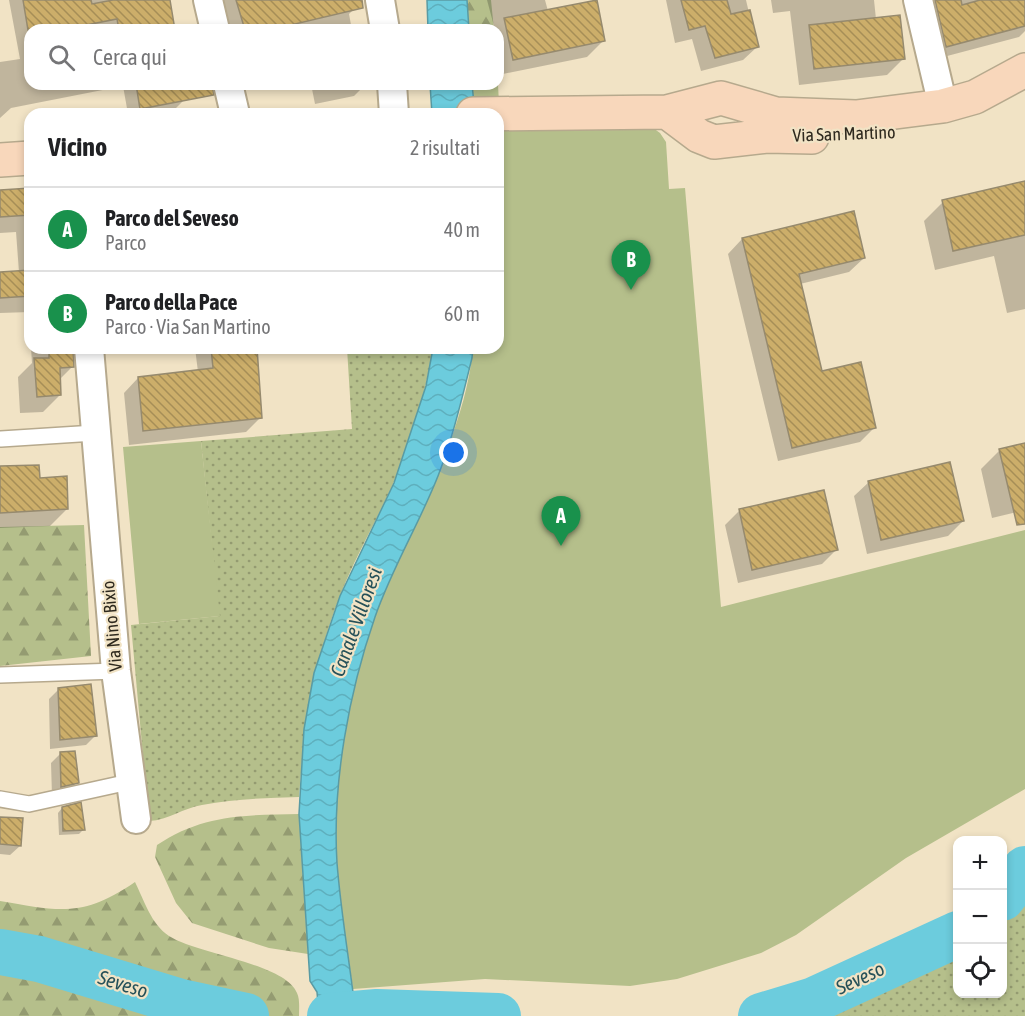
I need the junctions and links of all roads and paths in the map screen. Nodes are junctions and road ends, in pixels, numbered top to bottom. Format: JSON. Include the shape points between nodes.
{"nodes":[{"id":1,"x":208,"y":0,"type":"edge"},
{"id":2,"x":380,"y":0,"type":"edge"},
{"id":3,"x":918,"y":0,"type":"edge"},
{"id":4,"x":214,"y":24,"type":"edge"},
{"id":5,"x":384,"y":24,"type":"edge"},
{"id":6,"x":1025,"y":70,"type":"edge"},
{"id":7,"x":229,"y":90,"type":"edge"},
{"id":8,"x":392,"y":90,"type":"edge"},
{"id":9,"x":1025,"y":98,"type":"edge"},
{"id":10,"x":943,"y":106,"type":"junction"},
{"id":11,"x":234,"y":108,"type":"edge"},
{"id":12,"x":394,"y":108,"type":"edge"},
{"id":13,"x":667,"y":112,"type":"junction"},
{"id":14,"x":504,"y":114,"type":"edge"},
{"id":15,"x":24,"y":158,"type":"edge"},
{"id":16,"x":0,"y":160,"type":"edge"},
{"id":17,"x":89,"y":354,"type":"edge"},
{"id":18,"x":96,"y":433,"type":"junction"},
{"id":19,"x":2,"y":439,"type":"dead end"},
{"id":20,"x":116,"y":671,"type":"junction"},
{"id":21,"x":0,"y":675,"type":"edge"},
{"id":22,"x":129,"y":782,"type":"junction"},
{"id":23,"x":0,"y":799,"type":"edge"},
{"id":24,"x":136,"y":819,"type":"dead end"}],
"edges":[{"from":1,"to":4,"type":"street"},
{"from":2,"to":5,"type":"street"},
{"from":3,"to":10,"type":"street"},
{"from":6,"to":10,"type":"street","name":"Via San Martino","via":[[975,97]]},
{"from":7,"to":11,"type":"street"},
{"from":8,"to":12,"type":"street"},
{"from":9,"to":13,"type":"street","name":"Via San Martino","via":[[934,127],[829,138],[767,136],[714,142],[699,136]]},
{"from":10,"to":13,"type":"street","name":"Via San Martino","via":[[888,114],[818,117],[776,114],[721,98]]},
{"from":13,"to":14,"type":"street","name":"Via San Martino"},
{"from":15,"to":16,"type":"street"},
{"from":17,"to":18,"type":"street","name":"Via Nino Bixio"},
{"from":18,"to":19,"type":"lane"},
{"from":18,"to":20,"type":"street","name":"Via Nino Bixio"},
{"from":20,"to":21,"type":"lane"},
{"from":20,"to":22,"type":"street","name":"Via Nino Bixio"},
{"from":22,"to":23,"type":"lane","via":[[29,804]]},
{"from":22,"to":24,"type":"street","name":"Via Nino Bixio"}]}
